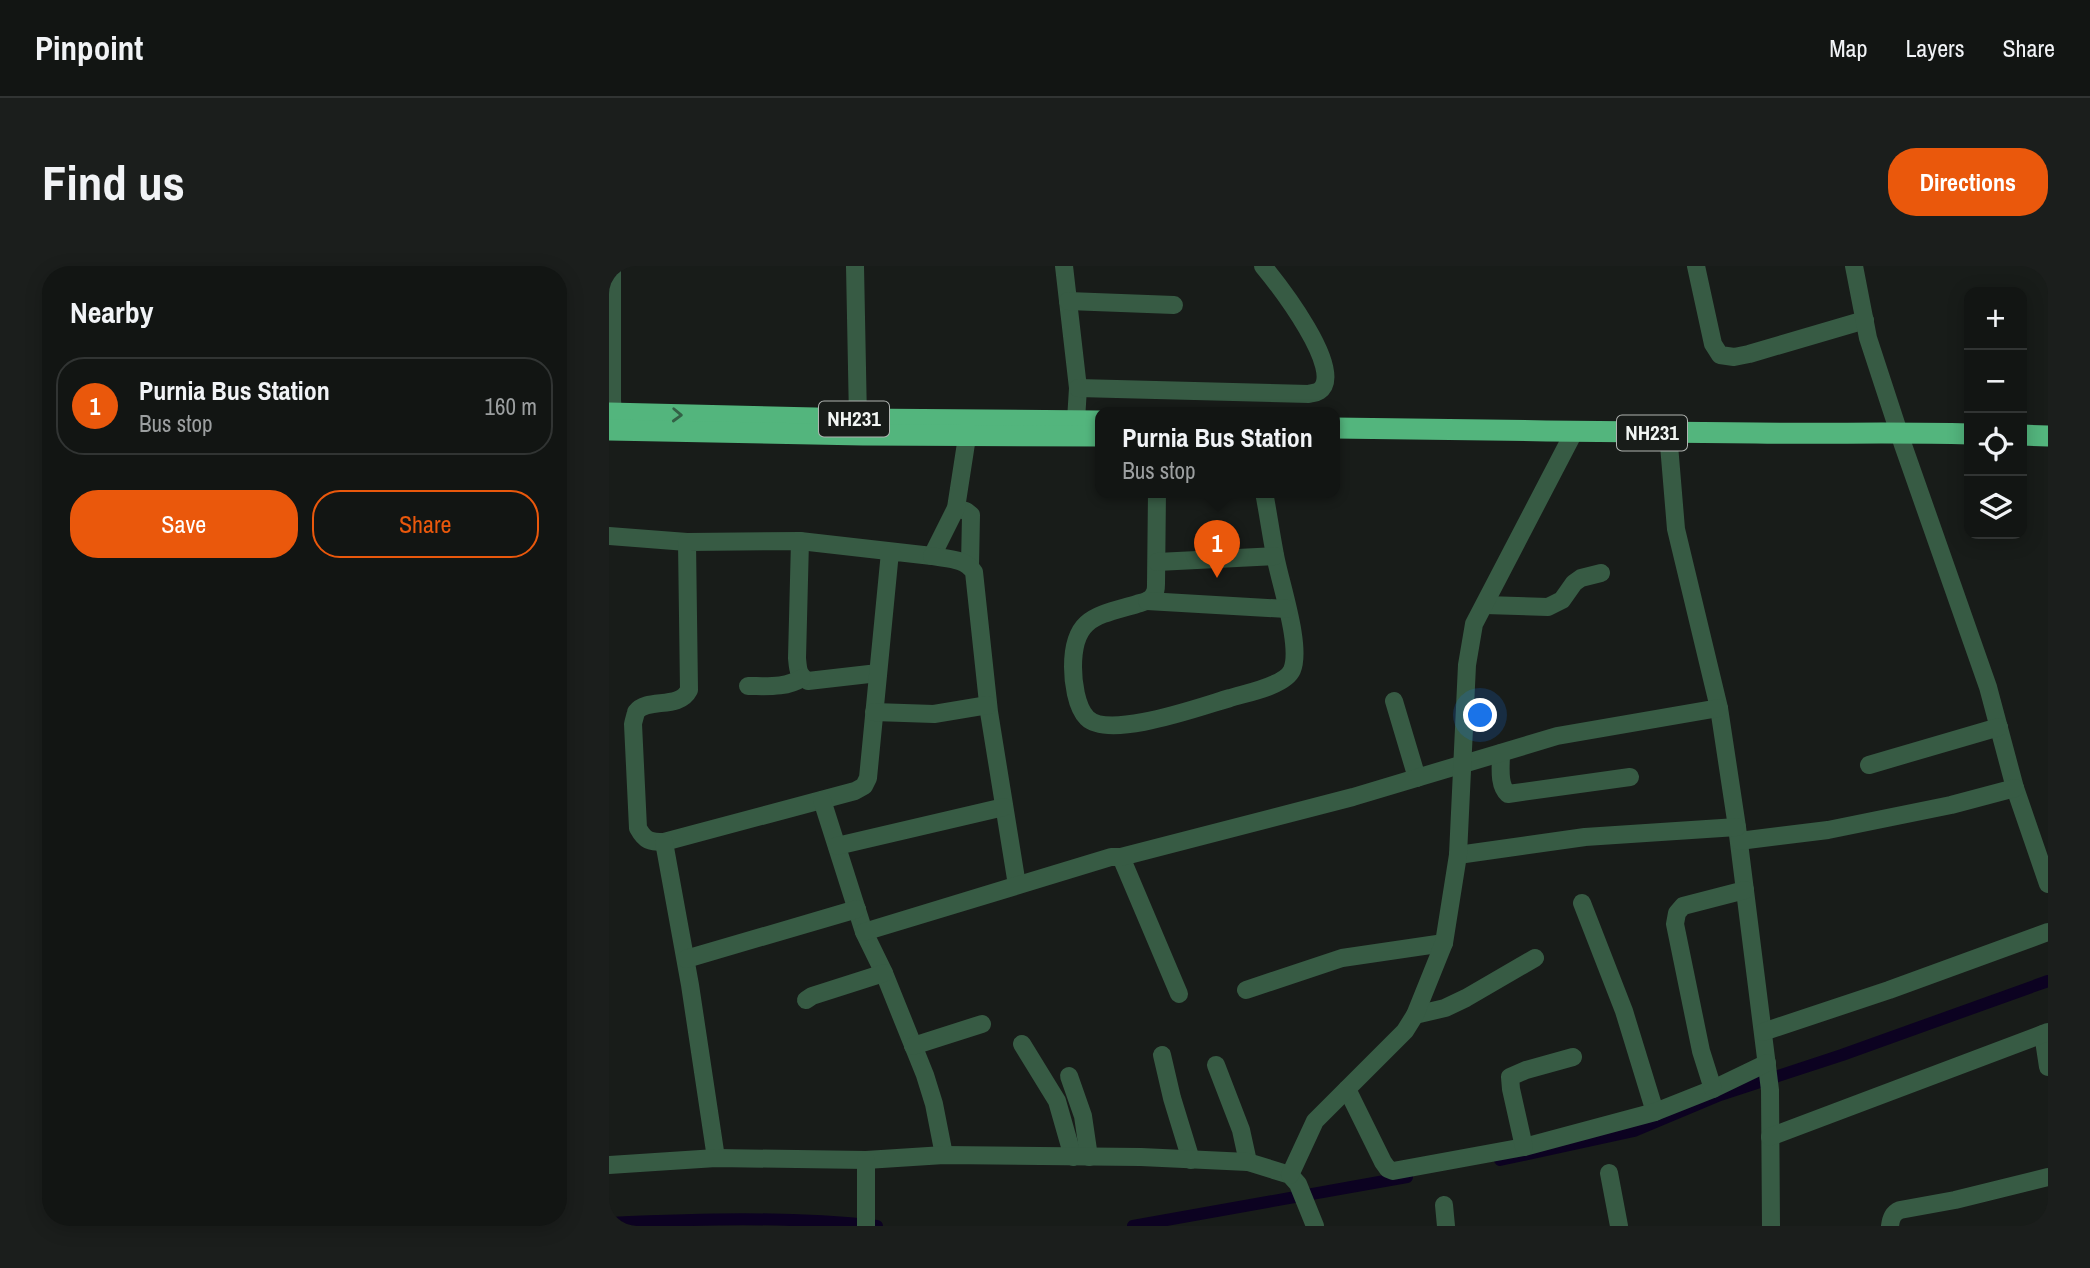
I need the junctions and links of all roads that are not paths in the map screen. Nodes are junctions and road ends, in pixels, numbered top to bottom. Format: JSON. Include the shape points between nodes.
{"nodes":[{"id":1,"x":612,"y":266,"type":"edge"},
{"id":2,"x":855,"y":266,"type":"edge"},
{"id":3,"x":1064,"y":266,"type":"edge"},
{"id":4,"x":1263,"y":266,"type":"edge"},
{"id":5,"x":1696,"y":266,"type":"edge"},
{"id":6,"x":1854,"y":266,"type":"edge"},
{"id":7,"x":1068,"y":301,"type":"junction"},
{"id":8,"x":1174,"y":305,"type":"dead end"},
{"id":9,"x":1865,"y":320,"type":"junction"},
{"id":10,"x":1077,"y":388,"type":"junction"},
{"id":11,"x":858,"y":419,"type":"junction"},
{"id":12,"x":1076,"y":420,"type":"junction"},
{"id":13,"x":611,"y":421,"type":"edge"},
{"id":14,"x":1095,"y":421,"type":"edge"},
{"id":15,"x":969,"y":427,"type":"junction"},
{"id":16,"x":1340,"y":428,"type":"edge"},
{"id":17,"x":1964,"y":434,"type":"edge"},
{"id":18,"x":2027,"y":435,"type":"edge"},
{"id":19,"x":1095,"y":436,"type":"edge"},
{"id":20,"x":2048,"y":436,"type":"edge"},
{"id":21,"x":1571,"y":437,"type":"junction"},
{"id":22,"x":1669,"y":438,"type":"junction"},
{"id":23,"x":1901,"y":438,"type":"junction"},
{"id":24,"x":1340,"y":439,"type":"edge"},
{"id":25,"x":1964,"y":445,"type":"edge"},
{"id":26,"x":2027,"y":447,"type":"edge"},
{"id":27,"x":2048,"y":447,"type":"edge"},
{"id":28,"x":1157,"y":498,"type":"edge"},
{"id":29,"x":1265,"y":498,"type":"edge"},
{"id":30,"x":956,"y":508,"type":"junction"},
{"id":31,"x":609,"y":536,"type":"edge"},
{"id":32,"x":800,"y":541,"type":"junction"},
{"id":33,"x":687,"y":542,"type":"junction"},
{"id":34,"x":890,"y":552,"type":"junction"},
{"id":35,"x":932,"y":556,"type":"junction"},
{"id":36,"x":1275,"y":556,"type":"junction"},
{"id":37,"x":1157,"y":562,"type":"junction"},
{"id":38,"x":969,"y":565,"type":"junction"},
{"id":39,"x":1601,"y":573,"type":"dead end"},
{"id":40,"x":1147,"y":601,"type":"junction"},
{"id":41,"x":1485,"y":605,"type":"junction"},
{"id":42,"x":1287,"y":609,"type":"junction"},
{"id":43,"x":878,"y":673,"type":"junction"},
{"id":44,"x":802,"y":678,"type":"junction"},
{"id":45,"x":748,"y":686,"type":"dead end"},
{"id":46,"x":1394,"y":701,"type":"dead end"},
{"id":47,"x":988,"y":705,"type":"junction"},
{"id":48,"x":1719,"y":708,"type":"junction"},
{"id":49,"x":874,"y":712,"type":"junction"},
{"id":50,"x":1999,"y":727,"type":"junction"},
{"id":51,"x":1501,"y":753,"type":"junction"},
{"id":52,"x":1464,"y":764,"type":"junction"},
{"id":53,"x":1869,"y":765,"type":"dead end"},
{"id":54,"x":1630,"y":777,"type":"dead end"},
{"id":55,"x":1417,"y":778,"type":"junction"},
{"id":56,"x":2015,"y":788,"type":"junction"},
{"id":57,"x":822,"y":800,"type":"junction"},
{"id":58,"x":1005,"y":807,"type":"junction"},
{"id":59,"x":1738,"y":834,"type":"junction"},
{"id":60,"x":664,"y":842,"type":"junction"},
{"id":61,"x":837,"y":846,"type":"junction"},
{"id":62,"x":1458,"y":855,"type":"junction"},
{"id":63,"x":1121,"y":857,"type":"junction"},
{"id":64,"x":2048,"y":884,"type":"edge"},
{"id":65,"x":1017,"y":885,"type":"junction"},
{"id":66,"x":1745,"y":890,"type":"junction"},
{"id":67,"x":1581,"y":903,"type":"dead end"},
{"id":68,"x":857,"y":909,"type":"junction"},
{"id":69,"x":864,"y":932,"type":"junction"},
{"id":70,"x":2048,"y":932,"type":"edge"},
{"id":71,"x":1444,"y":943,"type":"junction"},
{"id":72,"x":1535,"y":958,"type":"dead end"},
{"id":73,"x":686,"y":960,"type":"junction"},
{"id":74,"x":884,"y":973,"type":"junction"},
{"id":75,"x":1246,"y":990,"type":"dead end"},
{"id":76,"x":1179,"y":994,"type":"dead end"},
{"id":77,"x":806,"y":1000,"type":"dead end"},
{"id":78,"x":1416,"y":1014,"type":"junction"},
{"id":79,"x":982,"y":1024,"type":"dead end"},
{"id":80,"x":1763,"y":1032,"type":"junction"},
{"id":81,"x":2045,"y":1033,"type":"edge"},
{"id":82,"x":1022,"y":1044,"type":"dead end"},
{"id":83,"x":913,"y":1046,"type":"junction"},
{"id":84,"x":1162,"y":1055,"type":"dead end"},
{"id":85,"x":1573,"y":1057,"type":"dead end"},
{"id":86,"x":1216,"y":1065,"type":"dead end"},
{"id":87,"x":2048,"y":1066,"type":"edge"},
{"id":88,"x":1767,"y":1067,"type":"junction"},
{"id":89,"x":1069,"y":1076,"type":"dead end"},
{"id":90,"x":1347,"y":1089,"type":"junction"},
{"id":91,"x":1713,"y":1089,"type":"junction"},
{"id":92,"x":1655,"y":1112,"type":"junction"},
{"id":93,"x":1770,"y":1137,"type":"junction"},
{"id":94,"x":1524,"y":1147,"type":"junction"},
{"id":95,"x":944,"y":1154,"type":"junction"},
{"id":96,"x":1081,"y":1157,"type":"junction"},
{"id":97,"x":716,"y":1158,"type":"junction"},
{"id":98,"x":866,"y":1160,"type":"junction"},
{"id":99,"x":1191,"y":1160,"type":"junction"},
{"id":100,"x":1248,"y":1162,"type":"junction"},
{"id":101,"x":609,"y":1165,"type":"edge"},
{"id":102,"x":1609,"y":1173,"type":"dead end"},
{"id":103,"x":2048,"y":1177,"type":"edge"},
{"id":104,"x":1294,"y":1180,"type":"junction"},
{"id":105,"x":1444,"y":1205,"type":"dead end"},
{"id":106,"x":866,"y":1222,"type":"edge"},
{"id":107,"x":1315,"y":1226,"type":"edge"},
{"id":108,"x":1446,"y":1226,"type":"edge"},
{"id":109,"x":1619,"y":1226,"type":"edge"},
{"id":110,"x":1771,"y":1226,"type":"edge"},
{"id":111,"x":1890,"y":1226,"type":"edge"}],
"edges":[{"from":1,"to":13,"type":"street"},
{"from":2,"to":11,"type":"street"},
{"from":3,"to":7,"type":"street"},
{"from":4,"to":10,"type":"street","via":[[1313,338],[1325,373],[1319,391]]},
{"from":5,"to":9,"type":"street","via":[[1713,344],[1720,355],[1734,358]]},
{"from":6,"to":9,"type":"street"},
{"from":7,"to":8,"type":"street"},
{"from":7,"to":10,"type":"street"},
{"from":9,"to":23,"type":"street"},
{"from":10,"to":12,"type":"street"},
{"from":13,"to":11,"type":"highway","number":"NH231","one_way":true},
{"from":11,"to":15,"type":"highway","number":"NH231"},
{"from":12,"to":14,"type":"highway","number":"NH231"},
{"from":12,"to":15,"type":"highway","number":"NH231"},
{"from":13,"to":15,"type":"highway","number":"NH231","via":[[863,435]]},
{"from":15,"to":19,"type":"highway","number":"NH231"},
{"from":15,"to":30,"type":"street"},
{"from":16,"to":21,"type":"highway","number":"NH231"},
{"from":17,"to":23,"type":"highway","number":"NH231"},
{"from":18,"to":20,"type":"highway"},
{"from":21,"to":22,"type":"highway","number":"NH231"},
{"from":21,"to":24,"type":"highway","number":"NH231"},
{"from":21,"to":41,"type":"street"},
{"from":22,"to":23,"type":"highway","number":"NH231"},
{"from":22,"to":48,"type":"street","via":[[1676,529]]},
{"from":23,"to":25,"type":"highway","number":"NH231"},
{"from":23,"to":50,"type":"street"},
{"from":26,"to":27,"type":"highway"},
{"from":28,"to":37,"type":"street"},
{"from":29,"to":36,"type":"street"},
{"from":30,"to":35,"type":"street"},
{"from":30,"to":38,"type":"street","via":[[971,515]]},
{"from":31,"to":33,"type":"street"},
{"from":32,"to":33,"type":"street"},
{"from":32,"to":34,"type":"street"},
{"from":32,"to":44,"type":"street","via":[[797,658]]},
{"from":33,"to":60,"type":"street","via":[[689,690],[679,700],[643,707],[633,724],[638,828],[650,842]]},
{"from":34,"to":35,"type":"street"},
{"from":34,"to":43,"type":"street"},
{"from":35,"to":38,"type":"street"},
{"from":36,"to":37,"type":"street"},
{"from":36,"to":42,"type":"street"},
{"from":37,"to":40,"type":"street","via":[[1154,594]]},
{"from":38,"to":47,"type":"street","via":[[977,592]]},
{"from":39,"to":41,"type":"street","via":[[1581,578],[1562,600],[1548,607]]},
{"from":40,"to":42,"type":"street"},
{"from":40,"to":42,"type":"street","via":[[1101,614],[1082,628],[1074,650],[1075,685],[1081,709],[1099,725],[1174,715],[1284,680],[1294,659]]},
{"from":41,"to":52,"type":"street","via":[[1474,624],[1467,665]]},
{"from":43,"to":44,"type":"street"},
{"from":43,"to":49,"type":"street"},
{"from":44,"to":45,"type":"street","via":[[784,685]]},
{"from":46,"to":55,"type":"street"},
{"from":47,"to":49,"type":"street","via":[[934,714]]},
{"from":47,"to":58,"type":"street"},
{"from":48,"to":51,"type":"street","via":[[1557,736]]},
{"from":48,"to":59,"type":"street"},
{"from":49,"to":57,"type":"street","via":[[864,786]]},
{"from":50,"to":53,"type":"street"},
{"from":50,"to":56,"type":"street"},
{"from":51,"to":52,"type":"street"},
{"from":51,"to":54,"type":"street","via":[[1502,784],[1508,794]]},
{"from":52,"to":55,"type":"street"},
{"from":52,"to":62,"type":"street"},
{"from":55,"to":63,"type":"street"},
{"from":56,"to":59,"type":"street","via":[[1828,830]]},
{"from":56,"to":64,"type":"street"},
{"from":57,"to":60,"type":"street"},
{"from":57,"to":61,"type":"street"},
{"from":58,"to":61,"type":"street"},
{"from":58,"to":65,"type":"street"},
{"from":59,"to":62,"type":"street","via":[[1585,837]]},
{"from":59,"to":66,"type":"street"},
{"from":60,"to":73,"type":"street"},
{"from":61,"to":68,"type":"street"},
{"from":62,"to":71,"type":"street"},
{"from":63,"to":65,"type":"street"},
{"from":63,"to":76,"type":"street"},
{"from":65,"to":69,"type":"street"},
{"from":66,"to":80,"type":"street"},
{"from":66,"to":91,"type":"street","via":[[1683,906],[1675,924]]},
{"from":67,"to":92,"type":"street","via":[[1624,1011]]},
{"from":68,"to":69,"type":"street"},
{"from":68,"to":73,"type":"street"},
{"from":69,"to":74,"type":"street"},
{"from":70,"to":80,"type":"street"},
{"from":71,"to":75,"type":"street","via":[[1342,958]]},
{"from":71,"to":78,"type":"street"},
{"from":72,"to":78,"type":"street","via":[[1445,1008]]},
{"from":73,"to":97,"type":"street"},
{"from":74,"to":77,"type":"street"},
{"from":74,"to":83,"type":"street"},
{"from":78,"to":90,"type":"street"},
{"from":79,"to":83,"type":"street"},
{"from":80,"to":88,"type":"street"},
{"from":81,"to":87,"type":"street"},
{"from":81,"to":93,"type":"street"},
{"from":82,"to":96,"type":"street","via":[[1057,1101]]},
{"from":83,"to":95,"type":"street","via":[[934,1104]]},
{"from":84,"to":99,"type":"street"},
{"from":85,"to":94,"type":"street","via":[[1510,1077]]},
{"from":86,"to":100,"type":"street"},
{"from":88,"to":91,"type":"street"},
{"from":88,"to":93,"type":"street"},
{"from":89,"to":96,"type":"street","via":[[1083,1116]]},
{"from":90,"to":94,"type":"street","via":[[1383,1163],[1393,1171]]},
{"from":90,"to":104,"type":"street","via":[[1315,1121]]},
{"from":91,"to":92,"type":"street"},
{"from":92,"to":94,"type":"street"},
{"from":93,"to":110,"type":"street"},
{"from":95,"to":96,"type":"street"},
{"from":95,"to":98,"type":"street"},
{"from":96,"to":99,"type":"street"},
{"from":97,"to":98,"type":"street"},
{"from":97,"to":101,"type":"street"},
{"from":98,"to":106,"type":"street"},
{"from":99,"to":100,"type":"street"},
{"from":100,"to":104,"type":"street"},
{"from":102,"to":109,"type":"street"},
{"from":103,"to":111,"type":"street","via":[[1901,1210]]},
{"from":104,"to":107,"type":"street"},
{"from":105,"to":108,"type":"street"}]}
